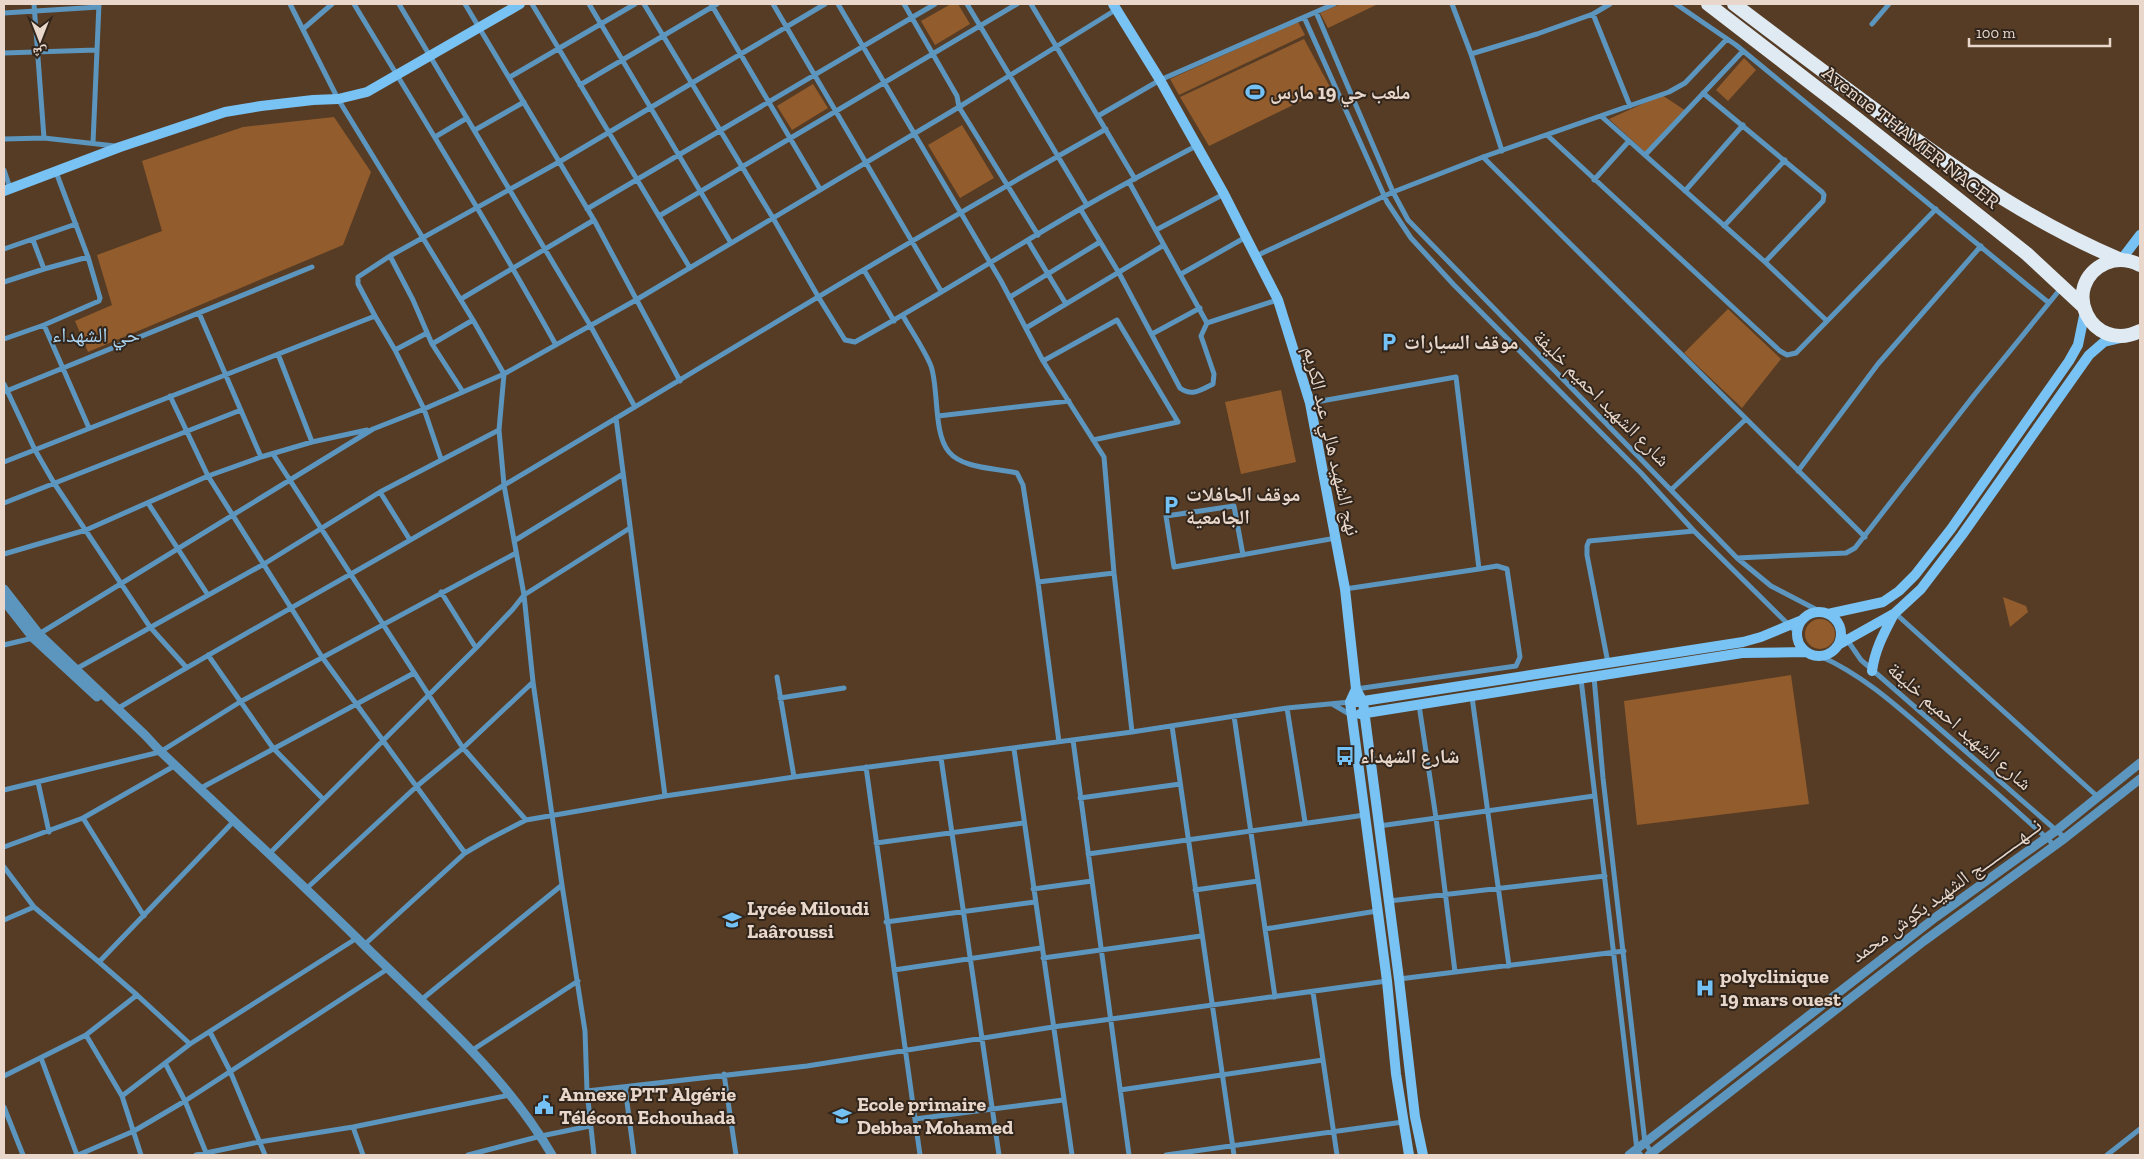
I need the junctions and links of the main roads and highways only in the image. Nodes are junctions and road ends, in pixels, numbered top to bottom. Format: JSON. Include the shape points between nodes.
{"nodes":[{"id":1,"x":520,"y":4,"type":"edge"},
{"id":2,"x":1708,"y":4,"type":"edge"},
{"id":3,"x":1734,"y":4,"type":"edge"},
{"id":4,"x":1115,"y":6,"type":"edge"},
{"id":5,"x":7,"y":189,"type":"edge"},
{"id":6,"x":2140,"y":236,"type":"edge"},
{"id":7,"x":2121,"y":260,"type":"junction"},
{"id":8,"x":2140,"y":265,"type":"edge"},
{"id":9,"x":2084,"y":309,"type":"junction"},
{"id":10,"x":2136,"y":335,"type":"edge"},
{"id":11,"x":1825,"y":613,"type":"junction"},
{"id":12,"x":1896,"y":613,"type":"junction"},
{"id":13,"x":1802,"y":620,"type":"junction"},
{"id":14,"x":1842,"y":639,"type":"junction"},
{"id":15,"x":1806,"y":652,"type":"junction"},
{"id":16,"x":1872,"y":671,"type":"road end"},
{"id":17,"x":1356,"y":689,"type":"junction"},
{"id":18,"x":1350,"y":702,"type":"junction"},
{"id":19,"x":1363,"y":702,"type":"junction"},
{"id":20,"x":1364,"y":714,"type":"junction"},
{"id":21,"x":1351,"y":715,"type":"junction"},
{"id":22,"x":1409,"y":1155,"type":"edge"},
{"id":23,"x":1423,"y":1155,"type":"edge"}],
"edges":[{"from":1,"to":5,"type":"main road","via":[[367,92],[338,99],[225,112]]},
{"from":2,"to":9,"type":"highway","name":"Avenue THAMER NACER","via":[[2021,249]]},
{"from":3,"to":7,"type":"highway","name":"Avenue THAMER NACER","via":[[1984,188],[2057,231]]},
{"from":4,"to":17,"type":"main road","name":"نهج الشهيد هالي عبد الكريم","via":[[1224,194],[1278,300],[1310,403],[1345,589]]},
{"from":6,"to":7,"type":"main road"},
{"from":7,"to":8,"type":"highway","name":"Avenue THAMER NACER"},
{"from":7,"to":9,"type":"highway","via":[[2099,266],[2091,274],[2085,284]]},
{"from":9,"to":10,"type":"highway","name":"Avenue THAMER NACER","via":[[2102,331],[2111,335]]},
{"from":9,"to":11,"type":"main road","via":[[2078,345],[2069,360],[1915,575],[1883,602]]},
{"from":10,"to":12,"type":"main road","via":[[2104,342],[2088,355],[1956,543],[1921,589]]},
{"from":11,"to":13,"type":"main road","via":[[1811,614]]},
{"from":11,"to":14,"type":"main road","via":[[1834,618]]},
{"from":12,"to":14,"type":"main road"},
{"from":12,"to":16,"type":"main road","via":[[1880,640]]},
{"from":13,"to":15,"type":"main road","via":[[1797,633]]},
{"from":13,"to":19,"type":"main road","via":[[1743,642]]},
{"from":14,"to":15,"type":"main road","via":[[1830,653],[1820,656]]},
{"from":15,"to":20,"type":"main road","via":[[1742,653]]},
{"from":17,"to":18,"type":"main road"},
{"from":17,"to":19,"type":"main road"},
{"from":18,"to":19,"type":"main road"},
{"from":18,"to":21,"type":"main road"},
{"from":19,"to":20,"type":"main road"},
{"from":20,"to":21,"type":"main road"},
{"from":20,"to":23,"type":"main road","via":[[1415,1117]]},
{"from":21,"to":22,"type":"main road"}]}
